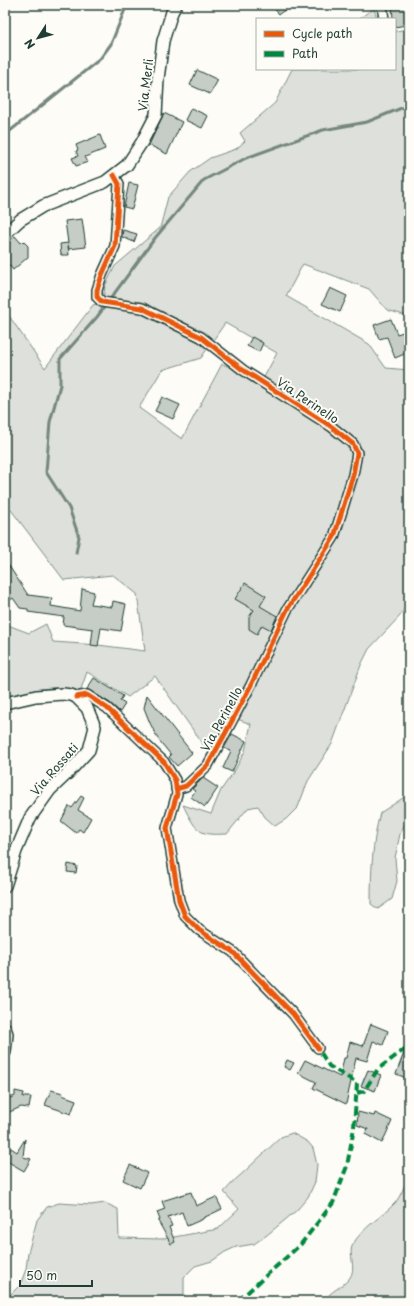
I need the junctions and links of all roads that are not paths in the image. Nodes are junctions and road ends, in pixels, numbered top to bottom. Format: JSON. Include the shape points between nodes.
{"nodes":[{"id":1,"x":176,"y":5,"type":"edge"},
{"id":2,"x":382,"y":5,"type":"edge"},
{"id":3,"x":384,"y":18,"type":"edge"},
{"id":4,"x":114,"y":175,"type":"junction"},
{"id":5,"x":5,"y":234,"type":"edge"},
{"id":6,"x":73,"y":696,"type":"junction"},
{"id":7,"x":5,"y":703,"type":"edge"},
{"id":8,"x":176,"y":789,"type":"junction"},
{"id":9,"x":5,"y":886,"type":"edge"},
{"id":10,"x":5,"y":1028,"type":"edge"},
{"id":11,"x":318,"y":1048,"type":"dead end"},
{"id":12,"x":5,"y":1052,"type":"edge"}],
"edges":[{"from":1,"to":4,"type":"street","name":"Via Merli","via":[[163,41],[156,115],[127,165]]},
{"from":2,"to":3,"type":"street"},
{"from":4,"to":5,"type":"street","name":"Via Merli","via":[[105,182],[43,206],[20,220]]},
{"from":4,"to":8,"type":"street","name":"Via Perinello","via":[[119,184],[115,246],[102,275],[97,297],[107,303],[142,308],[200,337],[244,370],[332,427],[353,444],[357,453],[334,537],[287,610],[208,765],[186,786]]},
{"from":6,"to":7,"type":"street","via":[[36,696]]},
{"from":6,"to":8,"type":"street","via":[[87,695],[107,708],[164,762],[175,780]]},
{"from":6,"to":9,"type":"street","name":"Via Rossati","via":[[87,708],[95,728],[89,750],[50,790],[30,818]]},
{"from":8,"to":11,"type":"street","via":[[177,794],[167,828],[179,900],[185,916],[199,930],[233,952],[293,1014]]},
{"from":10,"to":12,"type":"street"}]}
